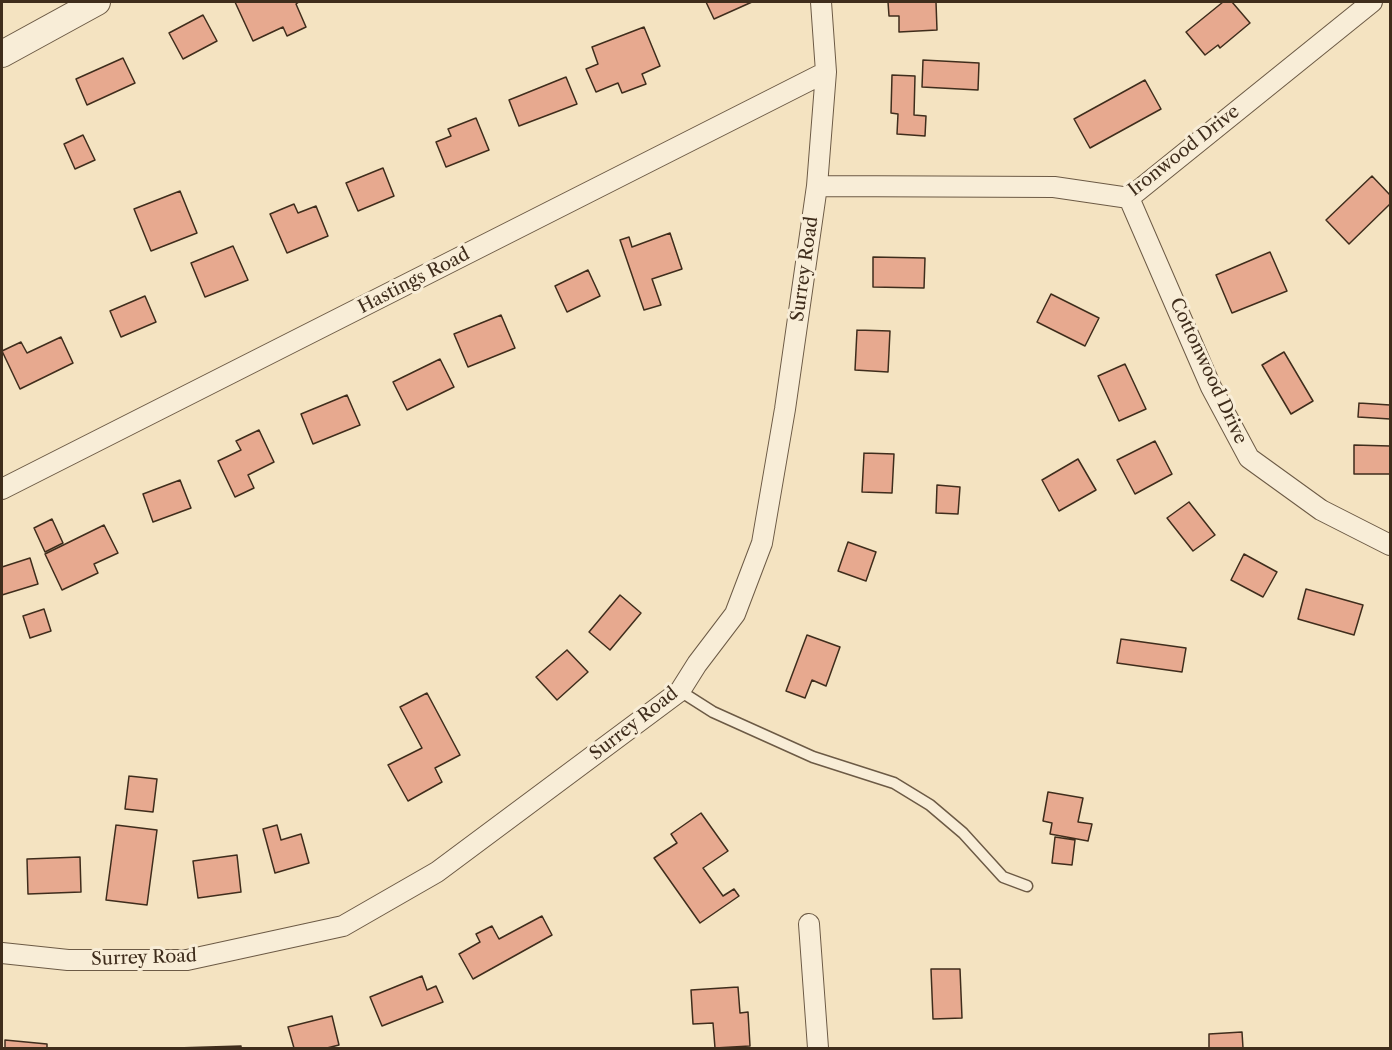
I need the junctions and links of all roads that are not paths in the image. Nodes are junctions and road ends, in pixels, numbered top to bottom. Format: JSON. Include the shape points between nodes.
{"nodes":[{"id":1,"x":97,"y":2,"type":"edge"},
{"id":2,"x":821,"y":2,"type":"edge"},
{"id":3,"x":1372,"y":2,"type":"edge"},
{"id":4,"x":2,"y":54,"type":"edge"},
{"id":5,"x":826,"y":72,"type":"junction"},
{"id":6,"x":817,"y":186,"type":"junction"},
{"id":7,"x":1129,"y":198,"type":"junction"},
{"id":8,"x":2,"y":489,"type":"edge"},
{"id":9,"x":1390,"y":545,"type":"edge"},
{"id":10,"x":680,"y":691,"type":"junction"},
{"id":11,"x":1027,"y":886,"type":"dead end"},
{"id":12,"x":809,"y":924,"type":"dead end"},
{"id":13,"x":2,"y":953,"type":"edge"},
{"id":14,"x":818,"y":1048,"type":"edge"}],
"edges":[{"from":1,"to":4,"type":"street"},
{"from":2,"to":5,"type":"street","name":"Surrey Road"},
{"from":3,"to":7,"type":"street","name":"Ironwood Drive"},
{"from":5,"to":6,"type":"street","name":"Surrey Road"},
{"from":5,"to":8,"type":"street","name":"Hastings Road"},
{"from":6,"to":7,"type":"street","name":"Ironwood Drive","via":[[1054,187]]},
{"from":6,"to":10,"type":"street","name":"Surrey Road","via":[[762,543],[735,614]]},
{"from":7,"to":9,"type":"street","name":"Cottonwood Drive","via":[[1211,387],[1249,458],[1321,510]]},
{"from":10,"to":11,"type":"lane","via":[[713,712],[813,757],[894,783],[930,805],[963,833],[1004,877]]},
{"from":10,"to":13,"type":"street","name":"Surrey Road","via":[[437,872],[343,926],[187,960],[68,960]]},
{"from":12,"to":14,"type":"street"}]}
